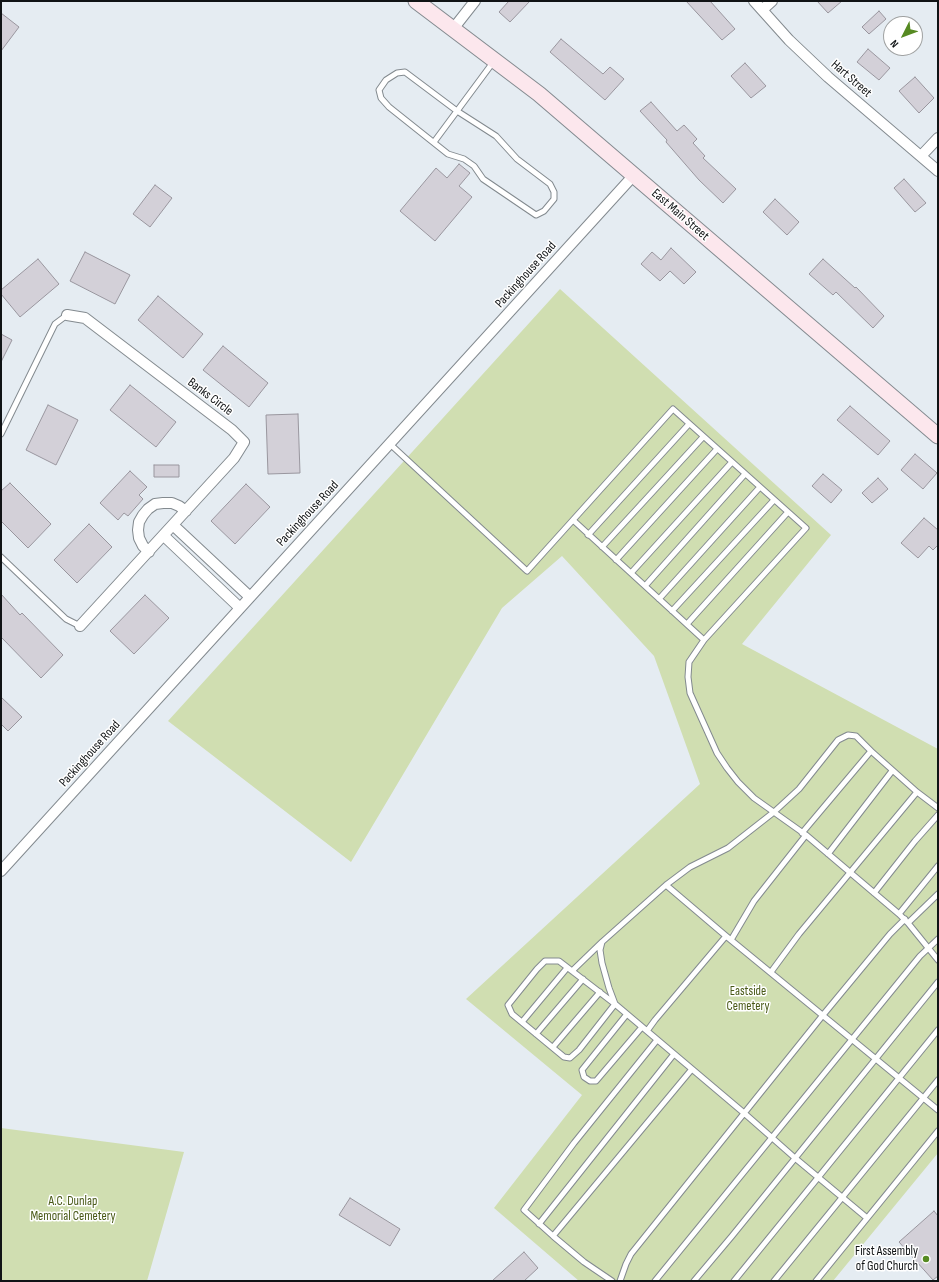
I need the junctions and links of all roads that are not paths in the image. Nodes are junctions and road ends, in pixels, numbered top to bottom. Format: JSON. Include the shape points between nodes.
{"nodes":[{"id":1,"x":416,"y":1,"type":"edge"},
{"id":2,"x":475,"y":1,"type":"edge"},
{"id":3,"x":754,"y":1,"type":"edge"},
{"id":4,"x":772,"y":1,"type":"edge"},
{"id":5,"x":762,"y":10,"type":"junction"},
{"id":6,"x":453,"y":29,"type":"junction"},
{"id":7,"x":494,"y":60,"type":"junction"},
{"id":8,"x":457,"y":111,"type":"junction"},
{"id":9,"x":938,"y":138,"type":"edge"},
{"id":10,"x":434,"y":142,"type":"junction"},
{"id":11,"x":921,"y":156,"type":"junction"},
{"id":12,"x":938,"y":171,"type":"edge"},
{"id":13,"x":634,"y":175,"type":"junction"},
{"id":14,"x":67,"y":315,"type":"joint"},
{"id":15,"x":689,"y":424,"type":"junction"},
{"id":16,"x":1,"y":434,"type":"edge"},
{"id":17,"x":938,"y":436,"type":"edge"},
{"id":18,"x":703,"y":437,"type":"junction"},
{"id":19,"x":390,"y":444,"type":"junction"},
{"id":20,"x":717,"y":449,"type":"junction"},
{"id":21,"x":732,"y":462,"type":"junction"},
{"id":22,"x":745,"y":474,"type":"junction"},
{"id":23,"x":760,"y":487,"type":"junction"},
{"id":24,"x":774,"y":500,"type":"junction"},
{"id":25,"x":186,"y":511,"type":"junction"},
{"id":26,"x":788,"y":512,"type":"junction"},
{"id":27,"x":573,"y":520,"type":"junction"},
{"id":28,"x":173,"y":525,"type":"junction"},
{"id":29,"x":588,"y":535,"type":"junction"},
{"id":30,"x":164,"y":536,"type":"junction"},
{"id":31,"x":602,"y":547,"type":"junction"},
{"id":32,"x":148,"y":552,"type":"junction"},
{"id":33,"x":1,"y":557,"type":"edge"},
{"id":34,"x":616,"y":560,"type":"junction"},
{"id":35,"x":631,"y":573,"type":"junction"},
{"id":36,"x":645,"y":586,"type":"junction"},
{"id":37,"x":250,"y":597,"type":"junction"},
{"id":38,"x":659,"y":599,"type":"junction"},
{"id":39,"x":240,"y":608,"type":"junction"},
{"id":40,"x":672,"y":611,"type":"junction"},
{"id":41,"x":687,"y":624,"type":"junction"},
{"id":42,"x":80,"y":626,"type":"joint"},
{"id":43,"x":704,"y":640,"type":"junction"},
{"id":44,"x":871,"y":751,"type":"junction"},
{"id":45,"x":892,"y":770,"type":"junction"},
{"id":46,"x":917,"y":792,"type":"junction"},
{"id":47,"x":938,"y":808,"type":"edge"},
{"id":48,"x":774,"y":812,"type":"junction"},
{"id":49,"x":938,"y":816,"type":"edge"},
{"id":50,"x":804,"y":834,"type":"junction"},
{"id":51,"x":828,"y":854,"type":"junction"},
{"id":52,"x":938,"y":866,"type":"edge"},
{"id":53,"x":1,"y":870,"type":"edge"},
{"id":54,"x":850,"y":872,"type":"junction"},
{"id":55,"x":666,"y":885,"type":"junction"},
{"id":56,"x":874,"y":893,"type":"junction"},
{"id":57,"x":938,"y":894,"type":"edge"},
{"id":58,"x":899,"y":914,"type":"junction"},
{"id":59,"x":906,"y":921,"type":"junction"},
{"id":60,"x":726,"y":936,"type":"junction"},
{"id":61,"x":938,"y":939,"type":"edge"},
{"id":62,"x":730,"y":940,"type":"junction"},
{"id":63,"x":602,"y":942,"type":"junction"},
{"id":64,"x":928,"y":948,"type":"junction"},
{"id":65,"x":938,"y":960,"type":"edge"},
{"id":66,"x":570,"y":969,"type":"junction"},
{"id":67,"x":770,"y":972,"type":"junction"},
{"id":68,"x":583,"y":979,"type":"junction"},
{"id":69,"x":938,"y":982,"type":"edge"},
{"id":70,"x":600,"y":992,"type":"junction"},
{"id":71,"x":616,"y":1004,"type":"junction"},
{"id":72,"x":627,"y":1014,"type":"junction"},
{"id":73,"x":823,"y":1015,"type":"junction"},
{"id":74,"x":522,"y":1022,"type":"junction"},
{"id":75,"x":642,"y":1027,"type":"junction"},
{"id":76,"x":938,"y":1030,"type":"edge"},
{"id":77,"x":647,"y":1031,"type":"junction"},
{"id":78,"x":536,"y":1034,"type":"junction"},
{"id":79,"x":852,"y":1039,"type":"junction"},
{"id":80,"x":657,"y":1040,"type":"junction"},
{"id":81,"x":552,"y":1047,"type":"junction"},
{"id":82,"x":674,"y":1054,"type":"junction"},
{"id":83,"x":876,"y":1058,"type":"junction"},
{"id":84,"x":692,"y":1069,"type":"junction"},
{"id":85,"x":899,"y":1078,"type":"junction"},
{"id":86,"x":938,"y":1080,"type":"edge"},
{"id":87,"x":923,"y":1098,"type":"junction"},
{"id":88,"x":938,"y":1110,"type":"edge"},
{"id":89,"x":744,"y":1112,"type":"junction"},
{"id":90,"x":938,"y":1131,"type":"edge"},
{"id":91,"x":772,"y":1137,"type":"junction"},
{"id":92,"x":795,"y":1158,"type":"junction"},
{"id":93,"x":818,"y":1178,"type":"junction"},
{"id":94,"x":842,"y":1197,"type":"junction"},
{"id":95,"x":867,"y":1218,"type":"junction"},
{"id":96,"x":539,"y":1224,"type":"junction"},
{"id":97,"x":553,"y":1236,"type":"junction"},
{"id":98,"x":612,"y":1281,"type":"edge"},
{"id":99,"x":620,"y":1281,"type":"edge"},
{"id":100,"x":655,"y":1281,"type":"edge"},
{"id":101,"x":694,"y":1281,"type":"edge"},
{"id":102,"x":734,"y":1281,"type":"edge"},
{"id":103,"x":774,"y":1281,"type":"edge"},
{"id":104,"x":816,"y":1281,"type":"edge"}],
"edges":[{"from":1,"to":6,"type":"main road","name":"East Main Street"},
{"from":2,"to":6,"type":"street"},
{"from":3,"to":5,"type":"street","name":"Hart Street"},
{"from":4,"to":5,"type":"street"},
{"from":5,"to":11,"type":"street","name":"Hart Street","via":[[828,77]]},
{"from":6,"to":7,"type":"main road","name":"East Main Street"},
{"from":7,"to":8,"type":"lane"},
{"from":7,"to":13,"type":"main road","name":"East Main Street","via":[[539,94]]},
{"from":8,"to":10,"type":"lane"},
{"from":8,"to":10,"type":"lane","via":[[405,72],[397,73],[386,80],[379,90],[381,98]]},
{"from":8,"to":10,"type":"lane","via":[[496,136],[517,159],[550,184],[554,198],[544,211],[536,215],[483,179],[474,166],[464,159],[448,154]]},
{"from":9,"to":11,"type":"street"},
{"from":11,"to":12,"type":"street","name":"Hart Street"},
{"from":13,"to":17,"type":"main road","name":"East Main Street"},
{"from":13,"to":19,"type":"street","name":"Packinghouse Road"},
{"from":14,"to":16,"type":"lane","via":[[55,324]]},
{"from":14,"to":25,"type":"street","name":"Banks Circle","via":[[85,318],[232,430],[244,442],[234,458]]},
{"from":15,"to":18,"type":"lane"},
{"from":15,"to":27,"type":"lane","via":[[673,410]]},
{"from":15,"to":29,"type":"lane"},
{"from":18,"to":20,"type":"lane"},
{"from":18,"to":31,"type":"lane"},
{"from":19,"to":27,"type":"lane","via":[[527,571]]},
{"from":19,"to":37,"type":"street","name":"Packinghouse Road"},
{"from":20,"to":21,"type":"lane"},
{"from":20,"to":34,"type":"lane"},
{"from":21,"to":22,"type":"lane"},
{"from":21,"to":35,"type":"lane"},
{"from":22,"to":23,"type":"lane"},
{"from":22,"to":36,"type":"lane"},
{"from":23,"to":24,"type":"lane"},
{"from":23,"to":38,"type":"lane"},
{"from":24,"to":26,"type":"lane"},
{"from":24,"to":40,"type":"lane"},
{"from":25,"to":28,"type":"street","name":"Banks Circle"},
{"from":25,"to":32,"type":"street","via":[[172,503],[163,503],[152,506],[143,515],[139,522],[139,538]]},
{"from":26,"to":41,"type":"lane"},
{"from":26,"to":43,"type":"lane","via":[[806,528]]},
{"from":27,"to":29,"type":"lane"},
{"from":28,"to":30,"type":"street","name":"Banks Circle"},
{"from":28,"to":37,"type":"street"},
{"from":29,"to":31,"type":"lane"},
{"from":30,"to":32,"type":"street","name":"Banks Circle"},
{"from":30,"to":39,"type":"street"},
{"from":31,"to":34,"type":"lane"},
{"from":32,"to":42,"type":"street","name":"Banks Circle"},
{"from":33,"to":42,"type":"lane","via":[[66,619]]},
{"from":34,"to":35,"type":"lane"},
{"from":35,"to":36,"type":"lane"},
{"from":36,"to":38,"type":"lane"},
{"from":37,"to":39,"type":"street","name":"Packinghouse Road"},
{"from":38,"to":40,"type":"lane"},
{"from":39,"to":53,"type":"street","name":"Packinghouse Road"},
{"from":40,"to":41,"type":"lane"},
{"from":41,"to":43,"type":"lane"},
{"from":43,"to":48,"type":"lane","via":[[689,662],[690,693],[717,753],[727,768],[754,798]]},
{"from":44,"to":45,"type":"lane"},
{"from":44,"to":48,"type":"lane","via":[[856,736],[848,734],[838,740],[799,789]]},
{"from":44,"to":50,"type":"lane"},
{"from":45,"to":46,"type":"lane"},
{"from":45,"to":51,"type":"lane"},
{"from":46,"to":47,"type":"lane"},
{"from":46,"to":54,"type":"lane"},
{"from":48,"to":50,"type":"lane"},
{"from":48,"to":55,"type":"lane","via":[[728,848],[690,867]]},
{"from":49,"to":56,"type":"lane","via":[[915,840]]},
{"from":50,"to":51,"type":"lane"},
{"from":50,"to":62,"type":"lane","via":[[754,901]]},
{"from":51,"to":54,"type":"lane"},
{"from":52,"to":58,"type":"lane"},
{"from":54,"to":56,"type":"lane"},
{"from":54,"to":67,"type":"lane"},
{"from":55,"to":60,"type":"lane"},
{"from":55,"to":63,"type":"lane"},
{"from":56,"to":58,"type":"lane"},
{"from":57,"to":59,"type":"lane"},
{"from":58,"to":59,"type":"lane"},
{"from":59,"to":64,"type":"lane"},
{"from":59,"to":73,"type":"lane","via":[[890,934]]},
{"from":60,"to":62,"type":"lane"},
{"from":60,"to":77,"type":"lane"},
{"from":61,"to":64,"type":"lane"},
{"from":62,"to":67,"type":"lane"},
{"from":63,"to":66,"type":"lane"},
{"from":63,"to":71,"type":"lane","via":[[602,963]]},
{"from":64,"to":65,"type":"lane"},
{"from":64,"to":79,"type":"lane"},
{"from":66,"to":68,"type":"lane"},
{"from":66,"to":74,"type":"lane"},
{"from":66,"to":74,"type":"lane","via":[[559,960],[545,961],[537,969],[508,1005],[512,1014]]},
{"from":67,"to":73,"type":"lane"},
{"from":68,"to":70,"type":"lane"},
{"from":68,"to":78,"type":"lane"},
{"from":69,"to":83,"type":"lane"},
{"from":70,"to":71,"type":"lane"},
{"from":70,"to":81,"type":"lane"},
{"from":71,"to":72,"type":"lane"},
{"from":71,"to":81,"type":"lane","via":[[570,1058],[564,1057]]},
{"from":72,"to":75,"type":"lane"},
{"from":72,"to":75,"type":"lane","via":[[582,1070],[584,1077],[596,1081]]},
{"from":73,"to":79,"type":"lane"},
{"from":73,"to":89,"type":"lane"},
{"from":74,"to":78,"type":"lane"},
{"from":75,"to":77,"type":"lane"},
{"from":76,"to":85,"type":"lane"},
{"from":77,"to":80,"type":"lane"},
{"from":78,"to":81,"type":"lane"},
{"from":79,"to":83,"type":"lane"},
{"from":79,"to":91,"type":"lane"},
{"from":80,"to":82,"type":"lane"},
{"from":80,"to":96,"type":"lane","via":[[524,1210]]},
{"from":82,"to":84,"type":"lane"},
{"from":82,"to":96,"type":"lane"},
{"from":83,"to":85,"type":"lane"},
{"from":83,"to":92,"type":"lane"},
{"from":84,"to":89,"type":"lane"},
{"from":84,"to":97,"type":"lane"},
{"from":85,"to":87,"type":"lane"},
{"from":85,"to":93,"type":"lane"},
{"from":86,"to":87,"type":"lane"},
{"from":87,"to":88,"type":"lane"},
{"from":87,"to":94,"type":"lane"},
{"from":89,"to":91,"type":"lane"},
{"from":89,"to":99,"type":"lane","via":[[631,1254]]},
{"from":90,"to":95,"type":"lane"},
{"from":91,"to":92,"type":"lane"},
{"from":91,"to":100,"type":"lane"},
{"from":92,"to":93,"type":"lane"},
{"from":92,"to":101,"type":"lane"},
{"from":93,"to":94,"type":"lane"},
{"from":93,"to":102,"type":"lane"},
{"from":94,"to":95,"type":"lane"},
{"from":94,"to":103,"type":"lane"},
{"from":95,"to":104,"type":"lane"},
{"from":96,"to":97,"type":"lane"},
{"from":97,"to":98,"type":"lane"}]}
